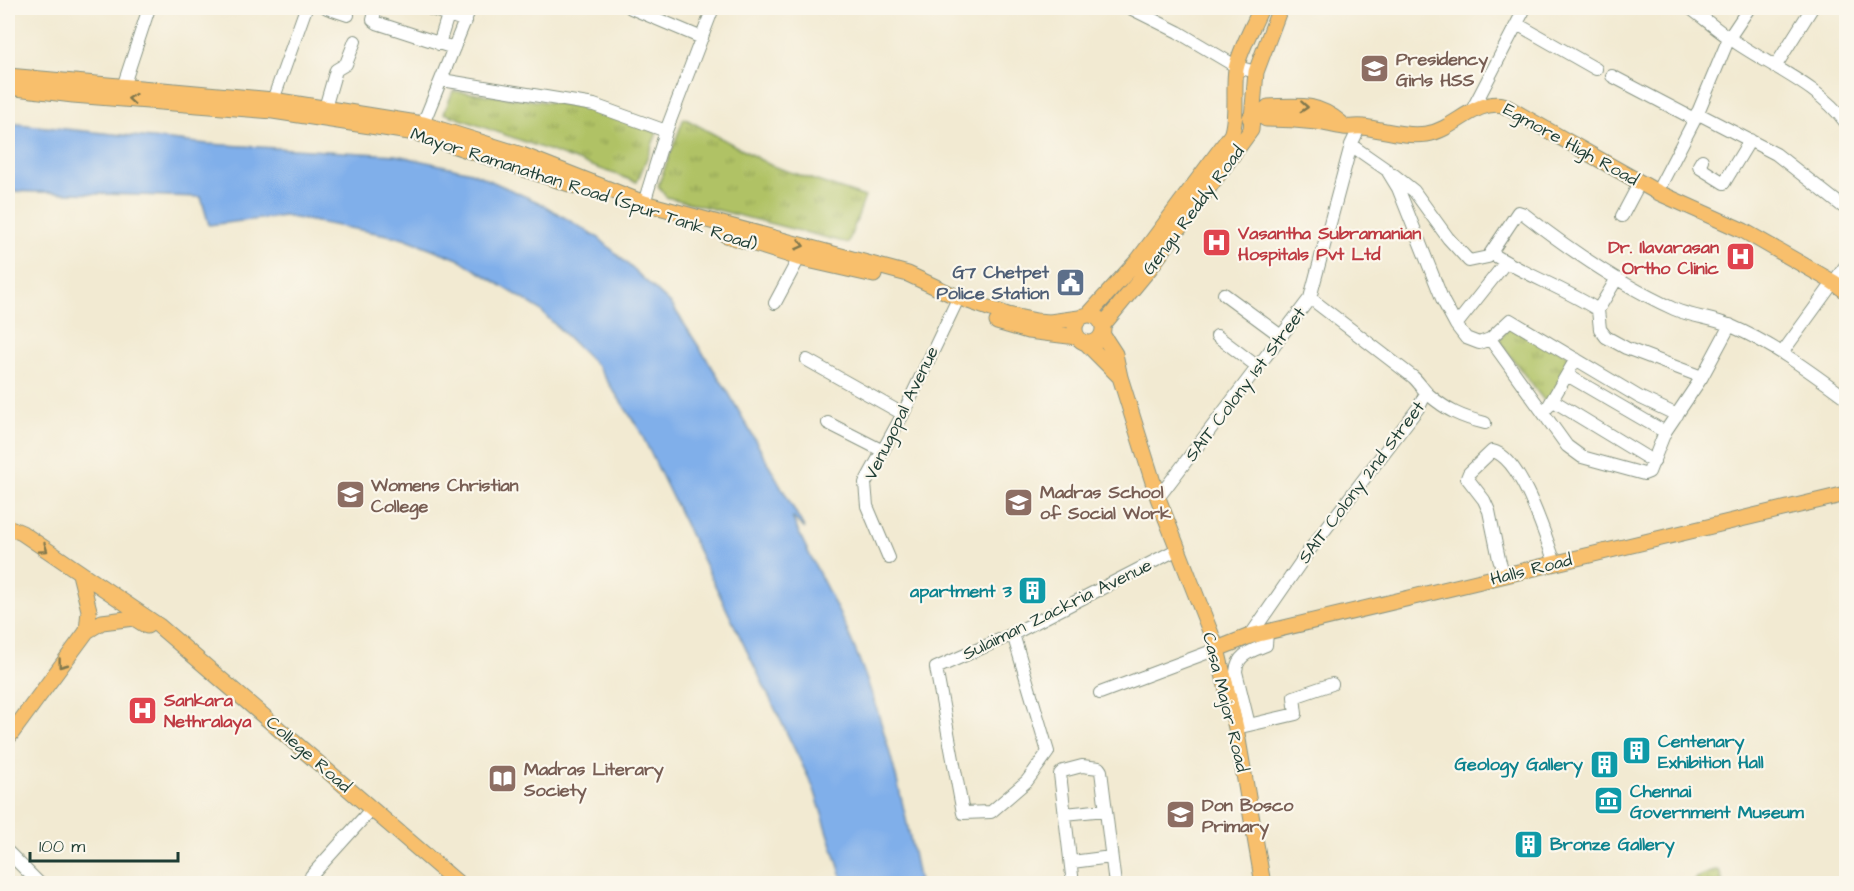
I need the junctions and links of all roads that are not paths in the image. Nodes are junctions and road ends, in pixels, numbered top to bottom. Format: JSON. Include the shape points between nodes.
{"nodes":[{"id":1,"x":149,"y":8,"type":"edge"},
{"id":2,"x":306,"y":8,"type":"edge"},
{"id":3,"x":327,"y":8,"type":"edge"},
{"id":4,"x":376,"y":8,"type":"edge"},
{"id":5,"x":428,"y":8,"type":"edge"},
{"id":6,"x":470,"y":8,"type":"edge"},
{"id":7,"x":631,"y":8,"type":"edge"},
{"id":8,"x":713,"y":8,"type":"edge"},
{"id":9,"x":1130,"y":8,"type":"edge"},
{"id":10,"x":1261,"y":8,"type":"edge"},
{"id":11,"x":1280,"y":8,"type":"edge"},
{"id":12,"x":1525,"y":8,"type":"edge"},
{"id":13,"x":1690,"y":8,"type":"edge"},
{"id":14,"x":1749,"y":8,"type":"edge"},
{"id":15,"x":1812,"y":8,"type":"edge"},
{"id":16,"x":348,"y":15,"type":"dead end"},
{"id":17,"x":448,"y":15,"type":"junction"},
{"id":18,"x":466,"y":21,"type":"junction"},
{"id":19,"x":1517,"y":24,"type":"junction"},
{"id":20,"x":702,"y":38,"type":"junction"},
{"id":21,"x":1729,"y":38,"type":"junction"},
{"id":22,"x":355,"y":41,"type":"dead end"},
{"id":23,"x":439,"y":44,"type":"junction"},
{"id":24,"x":454,"y":48,"type":"junction"},
{"id":25,"x":1237,"y":67,"type":"junction"},
{"id":26,"x":1775,"y":67,"type":"junction"},
{"id":27,"x":1596,"y":69,"type":"dead end"},
{"id":28,"x":1256,"y":72,"type":"junction"},
{"id":29,"x":8,"y":76,"type":"edge"},
{"id":30,"x":1612,"y":76,"type":"dead end"},
{"id":31,"x":442,"y":80,"type":"junction"},
{"id":32,"x":8,"y":87,"type":"edge"},
{"id":33,"x":123,"y":87,"type":"junction"},
{"id":34,"x":273,"y":105,"type":"junction"},
{"id":35,"x":325,"y":108,"type":"junction"},
{"id":36,"x":1471,"y":112,"type":"junction"},
{"id":37,"x":1257,"y":116,"type":"junction"},
{"id":38,"x":1696,"y":116,"type":"junction"},
{"id":39,"x":1233,"y":120,"type":"junction"},
{"id":40,"x":1846,"y":123,"type":"edge"},
{"id":41,"x":1352,"y":127,"type":"junction"},
{"id":42,"x":420,"y":129,"type":"junction"},
{"id":43,"x":666,"y":131,"type":"junction"},
{"id":44,"x":1750,"y":140,"type":"junction"},
{"id":45,"x":1351,"y":145,"type":"junction"},
{"id":46,"x":1702,"y":160,"type":"dead end"},
{"id":47,"x":1387,"y":170,"type":"junction"},
{"id":48,"x":1640,"y":182,"type":"junction"},
{"id":49,"x":1657,"y":192,"type":"junction"},
{"id":50,"x":644,"y":203,"type":"junction"},
{"id":51,"x":1846,"y":209,"type":"edge"},
{"id":52,"x":1622,"y":216,"type":"dead end"},
{"id":53,"x":1491,"y":253,"type":"junction"},
{"id":54,"x":799,"y":258,"type":"junction"},
{"id":55,"x":1506,"y":262,"type":"junction"},
{"id":56,"x":1846,"y":265,"type":"edge"},
{"id":57,"x":1616,"y":280,"type":"junction"},
{"id":58,"x":1833,"y":282,"type":"junction"},
{"id":59,"x":1846,"y":291,"type":"edge"},
{"id":60,"x":1224,"y":294,"type":"dead end"},
{"id":61,"x":1310,"y":298,"type":"junction"},
{"id":62,"x":775,"y":303,"type":"dead end"},
{"id":63,"x":955,"y":304,"type":"junction"},
{"id":64,"x":1598,"y":310,"type":"junction"},
{"id":65,"x":1084,"y":316,"type":"junction"},
{"id":66,"x":1456,"y":325,"type":"junction"},
{"id":67,"x":1730,"y":325,"type":"junction"},
{"id":68,"x":1102,"y":329,"type":"junction"},
{"id":69,"x":1217,"y":336,"type":"dead end"},
{"id":70,"x":1281,"y":336,"type":"junction"},
{"id":71,"x":1490,"y":339,"type":"junction"},
{"id":72,"x":1081,"y":340,"type":"junction"},
{"id":73,"x":1782,"y":353,"type":"junction"},
{"id":74,"x":1576,"y":359,"type":"junction"},
{"id":75,"x":807,"y":360,"type":"dead end"},
{"id":76,"x":1257,"y":367,"type":"junction"},
{"id":77,"x":1567,"y":375,"type":"junction"},
{"id":78,"x":1120,"y":377,"type":"junction"},
{"id":79,"x":1702,"y":377,"type":"junction"},
{"id":80,"x":1426,"y":393,"type":"junction"},
{"id":81,"x":1846,"y":398,"type":"edge"},
{"id":82,"x":1552,"y":400,"type":"junction"},
{"id":83,"x":903,"y":414,"type":"junction"},
{"id":84,"x":1544,"y":414,"type":"junction"},
{"id":85,"x":1677,"y":415,"type":"junction"},
{"id":86,"x":828,"y":423,"type":"dead end"},
{"id":87,"x":1485,"y":423,"type":"dead end"},
{"id":88,"x":1665,"y":432,"type":"junction"},
{"id":89,"x":883,"y":450,"type":"junction"},
{"id":90,"x":1654,"y":462,"type":"junction"},
{"id":91,"x":1846,"y":494,"type":"edge"},
{"id":92,"x":1158,"y":498,"type":"junction"},
{"id":93,"x":8,"y":526,"type":"edge"},
{"id":94,"x":1178,"y":549,"type":"junction"},
{"id":95,"x":889,"y":558,"type":"dead end"},
{"id":96,"x":1555,"y":563,"type":"junction"},
{"id":97,"x":80,"y":574,"type":"junction"},
{"id":98,"x":1504,"y":576,"type":"junction"},
{"id":99,"x":87,"y":631,"type":"junction"},
{"id":100,"x":1267,"y":632,"type":"junction"},
{"id":101,"x":1013,"y":634,"type":"junction"},
{"id":102,"x":1247,"y":637,"type":"junction"},
{"id":103,"x":1215,"y":644,"type":"junction"},
{"id":104,"x":1222,"y":670,"type":"junction"},
{"id":105,"x":1332,"y":684,"type":"dead end"},
{"id":106,"x":1100,"y":693,"type":"dead end"},
{"id":107,"x":1243,"y":726,"type":"junction"},
{"id":108,"x":8,"y":738,"type":"edge"},
{"id":109,"x":1105,"y":810,"type":"junction"},
{"id":110,"x":367,"y":814,"type":"junction"},
{"id":111,"x":1065,"y":814,"type":"junction"},
{"id":112,"x":8,"y":852,"type":"edge"},
{"id":113,"x":1111,"y":857,"type":"junction"},
{"id":114,"x":1072,"y":862,"type":"junction"},
{"id":115,"x":311,"y":876,"type":"dead end"},
{"id":116,"x":40,"y":884,"type":"edge"},
{"id":117,"x":447,"y":884,"type":"edge"},
{"id":118,"x":459,"y":884,"type":"edge"},
{"id":119,"x":1073,"y":884,"type":"edge"},
{"id":120,"x":1115,"y":884,"type":"edge"},
{"id":121,"x":1263,"y":884,"type":"edge"}],
"edges":[{"from":1,"to":33,"type":"street"},
{"from":2,"to":34,"type":"street"},
{"from":3,"to":16,"type":"street"},
{"from":4,"to":23,"type":"street","via":[[373,20],[377,23]]},
{"from":5,"to":17,"type":"street"},
{"from":6,"to":18,"type":"street"},
{"from":7,"to":20,"type":"street"},
{"from":8,"to":20,"type":"street"},
{"from":9,"to":25,"type":"street"},
{"from":10,"to":25,"type":"main road","name":"Gengu Reddy Road"},
{"from":11,"to":28,"type":"main road"},
{"from":12,"to":19,"type":"street"},
{"from":13,"to":21,"type":"street"},
{"from":14,"to":21,"type":"street"},
{"from":15,"to":26,"type":"street"},
{"from":17,"to":18,"type":"street"},
{"from":17,"to":23,"type":"street"},
{"from":18,"to":24,"type":"street"},
{"from":19,"to":27,"type":"street"},
{"from":19,"to":36,"type":"street"},
{"from":20,"to":43,"type":"street"},
{"from":21,"to":26,"type":"street"},
{"from":21,"to":38,"type":"street"},
{"from":22,"to":35,"type":"street","via":[[346,64],[336,70]]},
{"from":23,"to":24,"type":"street"},
{"from":24,"to":31,"type":"street"},
{"from":25,"to":28,"type":"street"},
{"from":25,"to":39,"type":"main road","name":"Gengu Reddy Road"},
{"from":26,"to":40,"type":"street","via":[[1837,110]]},
{"from":28,"to":37,"type":"main road"},
{"from":29,"to":33,"type":"main road","name":"Mayor Ramanathan Road (Spur Tank Road)"},
{"from":30,"to":38,"type":"street"},
{"from":31,"to":42,"type":"street"},
{"from":31,"to":43,"type":"street","via":[[594,105]]},
{"from":34,"to":32,"type":"main road","name":"Mayor Ramanathan Road (Spur Tank Road)","one_way":true,"via":[[73,95]]},
{"from":33,"to":34,"type":"main road","name":"Mayor Ramanathan Road (Spur Tank Road)"},
{"from":34,"to":35,"type":"main road","name":"Mayor Ramanathan Road (Spur Tank Road)"},
{"from":34,"to":42,"type":"main road","name":"Mayor Ramanathan Road (Spur Tank Road)"},
{"from":35,"to":42,"type":"main road","name":"Mayor Ramanathan Road (Spur Tank Road)"},
{"from":36,"to":41,"type":"main road","name":"Egmore High Road","via":[[1450,127],[1430,134],[1408,136]]},
{"from":36,"to":48,"type":"main road","name":"Egmore High Road","via":[[1495,103],[1503,105]]},
{"from":37,"to":39,"type":"main road"},
{"from":37,"to":41,"type":"main road","via":[[1268,107],[1311,106]]},
{"from":37,"to":68,"type":"main road","name":"Gengu Reddy Road","via":[[1245,141]]},
{"from":38,"to":44,"type":"street"},
{"from":38,"to":49,"type":"street"},
{"from":39,"to":65,"type":"main road","name":"Gengu Reddy Road","via":[[1231,135],[1138,260]]},
{"from":41,"to":45,"type":"street","name":"SAIT Colony 1st Street"},
{"from":42,"to":50,"type":"main road","name":"Mayor Ramanathan Road (Spur Tank Road)","via":[[522,155]]},
{"from":42,"to":54,"type":"main road","name":"Mayor Ramanathan Road (Spur Tank Road)"},
{"from":43,"to":50,"type":"street"},
{"from":44,"to":46,"type":"street","via":[[1724,183],[1700,168]]},
{"from":44,"to":51,"type":"street","via":[[1776,154]]},
{"from":45,"to":47,"type":"street"},
{"from":45,"to":61,"type":"street","name":"SAIT Colony 1st Street"},
{"from":47,"to":53,"type":"street","via":[[1414,191],[1469,261]]},
{"from":47,"to":66,"type":"street"},
{"from":48,"to":49,"type":"main road","name":"Egmore High Road"},
{"from":48,"to":52,"type":"street"},
{"from":49,"to":58,"type":"main road","name":"Egmore High Road","via":[[1744,231]]},
{"from":50,"to":65,"type":"main road","name":"Mayor Ramanathan Road (Spur Tank Road)","one_way":true,"via":[[908,274],[1008,315],[1050,322]]},
{"from":53,"to":55,"type":"street"},
{"from":53,"to":57,"type":"street","via":[[1518,212]]},
{"from":54,"to":62,"type":"street"},
{"from":54,"to":63,"type":"main road","name":"Mayor Ramanathan Road (Spur Tank Road)","via":[[909,283]]},
{"from":55,"to":64,"type":"street"},
{"from":55,"to":66,"type":"street"},
{"from":56,"to":58,"type":"street"},
{"from":57,"to":64,"type":"street"},
{"from":57,"to":67,"type":"street","via":[[1676,310]]},
{"from":58,"to":59,"type":"main road","name":"Egmore High Road"},
{"from":58,"to":73,"type":"street"},
{"from":60,"to":70,"type":"street"},
{"from":61,"to":70,"type":"street","name":"SAIT Colony 1st Street"},
{"from":61,"to":80,"type":"street","name":"SAIT Colony 2nd Street","via":[[1413,377]]},
{"from":63,"to":72,"type":"main road","name":"Mayor Ramanathan Road (Spur Tank Road)","via":[[1017,328]]},
{"from":63,"to":83,"type":"street","name":"Venugopal Avenue"},
{"from":64,"to":79,"type":"street","via":[[1600,329],[1606,337]]},
{"from":65,"to":68,"type":"main road","via":[[1098,317]]},
{"from":65,"to":72,"type":"main road","via":[[1074,326]]},
{"from":66,"to":71,"type":"street","via":[[1466,338],[1479,343]]},
{"from":67,"to":73,"type":"street"},
{"from":67,"to":79,"type":"street"},
{"from":68,"to":72,"type":"main road","via":[[1093,342]]},
{"from":68,"to":78,"type":"main road","name":"Casa Major Road","via":[[1115,354]]},
{"from":69,"to":76,"type":"street"},
{"from":70,"to":76,"type":"street","name":"SAIT Colony 1st Street"},
{"from":71,"to":74,"type":"street","via":[[1510,320]]},
{"from":71,"to":84,"type":"street"},
{"from":72,"to":78,"type":"main road"},
{"from":73,"to":81,"type":"street"},
{"from":74,"to":77,"type":"street"},
{"from":74,"to":85,"type":"street"},
{"from":75,"to":83,"type":"street"},
{"from":76,"to":92,"type":"street","name":"SAIT Colony 1st Street"},
{"from":77,"to":82,"type":"street"},
{"from":77,"to":88,"type":"street"},
{"from":78,"to":92,"type":"main road","name":"Casa Major Road"},
{"from":79,"to":85,"type":"street"},
{"from":80,"to":87,"type":"street","via":[[1459,416]]},
{"from":80,"to":102,"type":"street","name":"SAIT Colony 2nd Street"},
{"from":82,"to":84,"type":"street"},
{"from":82,"to":90,"type":"street"},
{"from":83,"to":89,"type":"street","name":"Venugopal Avenue"},
{"from":84,"to":90,"type":"street","via":[[1566,446],[1582,457],[1644,474]]},
{"from":85,"to":88,"type":"street"},
{"from":86,"to":89,"type":"street"},
{"from":88,"to":90,"type":"street"},
{"from":89,"to":95,"type":"street","name":"Venugopal Avenue","via":[[865,483],[867,506]]},
{"from":91,"to":96,"type":"main road","name":"Halls Road"},
{"from":92,"to":94,"type":"main road","name":"Casa Major Road"},
{"from":93,"to":97,"type":"main road","name":"College Road","one_way":true},
{"from":94,"to":101,"type":"street","name":"Sulaiman Zackria Avenue"},
{"from":94,"to":103,"type":"main road","name":"Casa Major Road"},
{"from":96,"to":98,"type":"main road","name":"Halls Road"},
{"from":96,"to":98,"type":"street","via":[[1534,502],[1516,473],[1494,450],[1467,478],[1489,511]]},
{"from":97,"to":99,"type":"main road","via":[[89,610]]},
{"from":97,"to":118,"type":"main road","name":"College Road","via":[[159,626]]},
{"from":98,"to":100,"type":"main road","name":"Halls Road"},
{"from":99,"to":108,"type":"main road","one_way":true},
{"from":99,"to":110,"type":"main road","name":"College Road","via":[[102,622],[134,618],[154,631]]},
{"from":100,"to":102,"type":"main road","name":"Halls Road"},
{"from":100,"to":107,"type":"street","via":[[1266,645],[1242,655],[1237,665]]},
{"from":101,"to":101,"type":"street","name":"Sulaiman Zackria Avenue","via":[[1048,752],[1027,781],[991,812],[963,813],[936,668]]},
{"from":102,"to":103,"type":"main road","name":"Halls Road"},
{"from":102,"to":104,"type":"main road","via":[[1234,647]]},
{"from":103,"to":104,"type":"main road","name":"Casa Major Road"},
{"from":103,"to":106,"type":"street"},
{"from":104,"to":107,"type":"main road","name":"Casa Major Road"},
{"from":105,"to":107,"type":"street","via":[[1294,697],[1296,714]]},
{"from":107,"to":121,"type":"main road","name":"Casa Major Road"},
{"from":109,"to":111,"type":"street"},
{"from":109,"to":111,"type":"street","via":[[1099,768],[1082,766],[1060,774]]},
{"from":109,"to":113,"type":"street"},
{"from":110,"to":115,"type":"street"},
{"from":110,"to":117,"type":"main road","name":"College Road"},
{"from":111,"to":114,"type":"street"},
{"from":112,"to":116,"type":"street"},
{"from":113,"to":114,"type":"street"},
{"from":113,"to":120,"type":"street"},
{"from":114,"to":119,"type":"street"}]}
